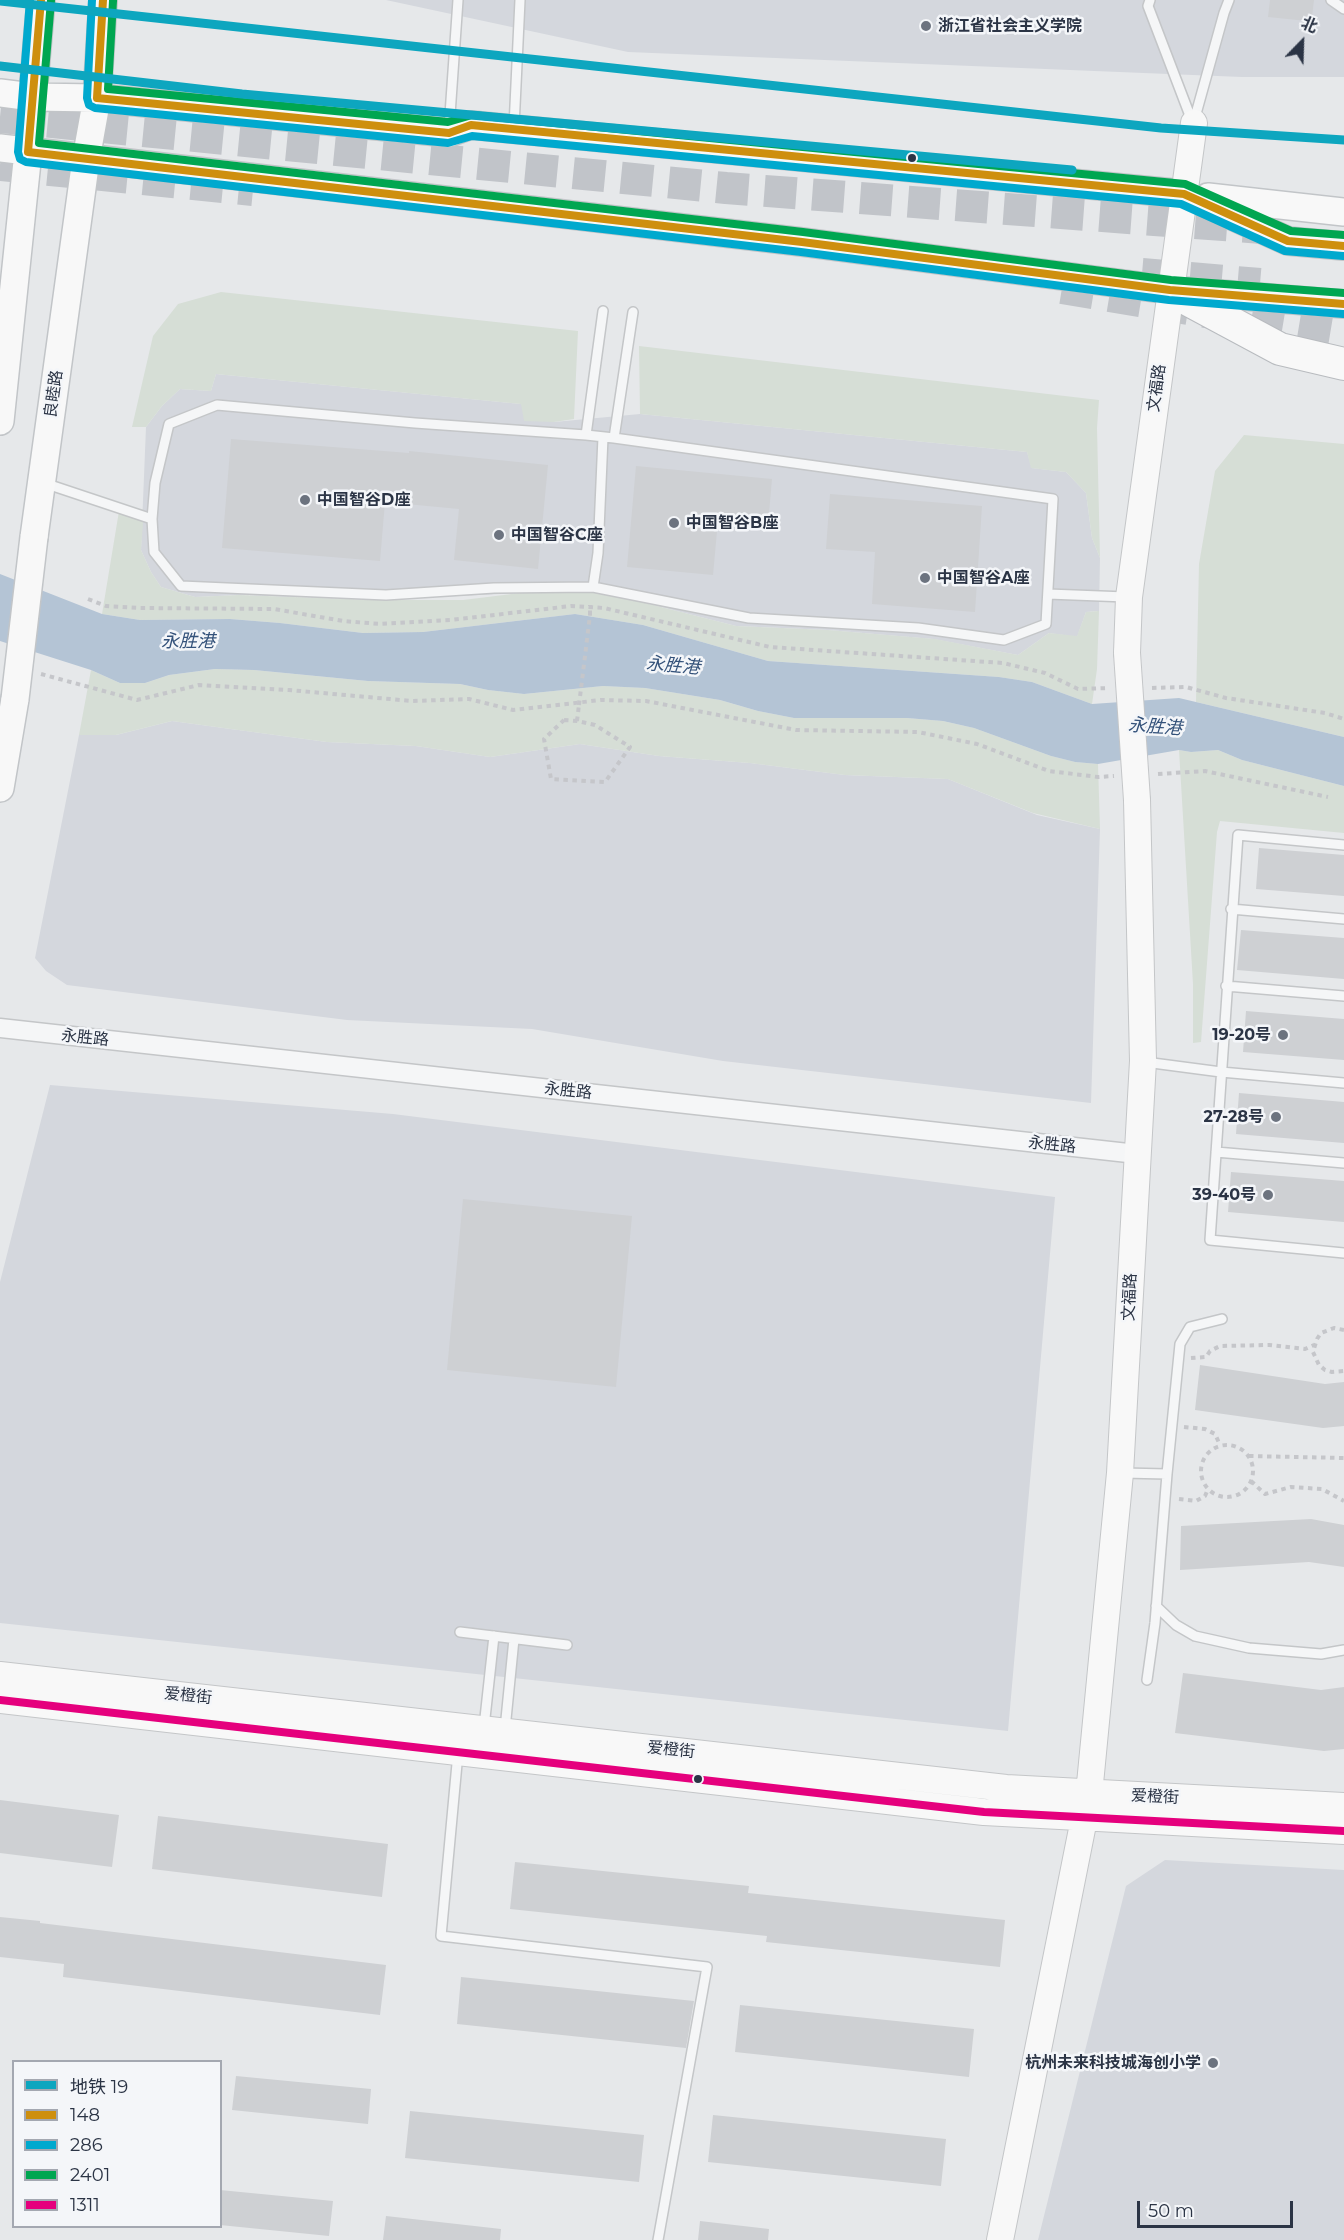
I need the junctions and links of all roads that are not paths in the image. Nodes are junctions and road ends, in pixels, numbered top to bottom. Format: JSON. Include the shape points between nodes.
{"nodes":[{"id":1,"x":41,"y":0,"type":"edge"},
{"id":2,"x":103,"y":0,"type":"edge"},
{"id":3,"x":458,"y":0,"type":"edge"},
{"id":4,"x":520,"y":0,"type":"edge"},
{"id":5,"x":1150,"y":0,"type":"edge"},
{"id":6,"x":1229,"y":0,"type":"edge"},
{"id":7,"x":1331,"y":0,"type":"edge"},
{"id":8,"x":1344,"y":9,"type":"edge"},
{"id":9,"x":0,"y":93,"type":"edge"},
{"id":10,"x":32,"y":97,"type":"junction"},
{"id":11,"x":97,"y":98,"type":"junction"},
{"id":12,"x":1194,"y":123,"type":"junction"},
{"id":13,"x":514,"y":130,"type":"junction"},
{"id":14,"x":449,"y":133,"type":"junction"},
{"id":15,"x":0,"y":148,"type":"edge"},
{"id":16,"x":28,"y":152,"type":"junction"},
{"id":17,"x":86,"y":159,"type":"junction"},
{"id":18,"x":1184,"y":194,"type":"junction"},
{"id":19,"x":1344,"y":212,"type":"edge"},
{"id":20,"x":1344,"y":246,"type":"edge"},
{"id":21,"x":1170,"y":290,"type":"junction"},
{"id":22,"x":1344,"y":304,"type":"edge"},
{"id":23,"x":603,"y":311,"type":"dead end"},
{"id":24,"x":633,"y":312,"type":"dead end"},
{"id":25,"x":1344,"y":364,"type":"edge"},
{"id":26,"x":0,"y":421,"type":"edge"},
{"id":27,"x":586,"y":435,"type":"junction"},
{"id":28,"x":603,"y":437,"type":"junction"},
{"id":29,"x":614,"y":438,"type":"junction"},
{"id":30,"x":41,"y":482,"type":"junction"},
{"id":31,"x":152,"y":519,"type":"junction"},
{"id":32,"x":592,"y":587,"type":"junction"},
{"id":33,"x":1048,"y":594,"type":"junction"},
{"id":34,"x":1129,"y":597,"type":"junction"},
{"id":35,"x":0,"y":788,"type":"edge"},
{"id":36,"x":1344,"y":845,"type":"edge"},
{"id":37,"x":1231,"y":909,"type":"junction"},
{"id":38,"x":1344,"y":919,"type":"edge"},
{"id":39,"x":1226,"y":986,"type":"junction"},
{"id":40,"x":1344,"y":996,"type":"edge"},
{"id":41,"x":0,"y":1028,"type":"edge"},
{"id":42,"x":1143,"y":1061,"type":"junction"},
{"id":43,"x":1221,"y":1072,"type":"junction"},
{"id":44,"x":1344,"y":1083,"type":"edge"},
{"id":45,"x":1216,"y":1152,"type":"junction"},
{"id":46,"x":1137,"y":1154,"type":"junction"},
{"id":47,"x":1344,"y":1163,"type":"edge"},
{"id":48,"x":1344,"y":1253,"type":"edge"},
{"id":49,"x":1222,"y":1319,"type":"dead end"},
{"id":50,"x":1120,"y":1473,"type":"junction"},
{"id":51,"x":1167,"y":1474,"type":"junction"},
{"id":52,"x":1156,"y":1606,"type":"junction"},
{"id":53,"x":460,"y":1632,"type":"dead end"},
{"id":54,"x":494,"y":1636,"type":"junction"},
{"id":55,"x":514,"y":1639,"type":"junction"},
{"id":56,"x":567,"y":1645,"type":"dead end"},
{"id":57,"x":1344,"y":1650,"type":"edge"},
{"id":58,"x":0,"y":1675,"type":"edge"},
{"id":59,"x":1147,"y":1680,"type":"dead end"},
{"id":60,"x":0,"y":1700,"type":"edge"},
{"id":61,"x":494,"y":1731,"type":"junction"},
{"id":62,"x":458,"y":1752,"type":"junction"},
{"id":63,"x":1087,"y":1806,"type":"junction"},
{"id":64,"x":1344,"y":1806,"type":"edge"},
{"id":65,"x":1344,"y":1831,"type":"edge"},
{"id":66,"x":658,"y":2240,"type":"edge"},
{"id":67,"x":1000,"y":2240,"type":"edge"}],
"edges":[{"from":1,"to":10,"type":"main road"},
{"from":2,"to":11,"type":"main road","name":"良睦路"},
{"from":3,"to":14,"type":"lane"},
{"from":4,"to":13,"type":"lane"},
{"from":5,"to":12,"type":"lane","via":[[1148,6]]},
{"from":6,"to":12,"type":"lane"},
{"from":7,"to":8,"type":"lane"},
{"from":9,"to":10,"type":"main road"},
{"from":10,"to":11,"type":"main road"},
{"from":10,"to":16,"type":"main road"},
{"from":11,"to":14,"type":"main road"},
{"from":11,"to":17,"type":"main road","name":"良睦路"},
{"from":12,"to":18,"type":"street","name":"文福路"},
{"from":13,"to":14,"type":"main road","via":[[471,125]]},
{"from":13,"to":18,"type":"main road"},
{"from":15,"to":16,"type":"main road"},
{"from":16,"to":17,"type":"main road"},
{"from":16,"to":26,"type":"main road"},
{"from":17,"to":21,"type":"main road","via":[[779,239]]},
{"from":17,"to":30,"type":"main road","name":"良睦路"},
{"from":18,"to":19,"type":"main road"},
{"from":18,"to":20,"type":"main road","via":[[1288,241]]},
{"from":18,"to":21,"type":"street","name":"文福路"},
{"from":21,"to":22,"type":"main road"},
{"from":21,"to":25,"type":"highway","via":[[1280,348]]},
{"from":21,"to":34,"type":"street","name":"文福路"},
{"from":23,"to":27,"type":"lane"},
{"from":24,"to":29,"type":"lane"},
{"from":27,"to":28,"type":"lane"},
{"from":27,"to":31,"type":"lane","via":[[217,405],[169,424],[155,483]]},
{"from":28,"to":29,"type":"lane"},
{"from":28,"to":32,"type":"lane","via":[[598,554]]},
{"from":29,"to":33,"type":"lane","via":[[1053,499]]},
{"from":30,"to":31,"type":"lane"},
{"from":30,"to":35,"type":"main road","name":"良睦路","bridge":true,"via":[[15,699]]},
{"from":31,"to":32,"type":"lane","via":[[154,552],[181,586],[386,595]]},
{"from":32,"to":33,"type":"lane","via":[[749,618],[918,628],[1004,640],[1046,624]]},
{"from":33,"to":34,"type":"lane"},
{"from":34,"to":42,"type":"street","name":"文福路","bridge":true,"via":[[1127,653],[1137,800]]},
{"from":36,"to":37,"type":"lane","via":[[1238,835]]},
{"from":37,"to":38,"type":"lane"},
{"from":37,"to":39,"type":"lane"},
{"from":39,"to":40,"type":"lane"},
{"from":39,"to":43,"type":"lane"},
{"from":41,"to":46,"type":"street","name":"永胜路"},
{"from":42,"to":43,"type":"lane"},
{"from":42,"to":46,"type":"street","name":"文福路"},
{"from":43,"to":44,"type":"lane"},
{"from":43,"to":45,"type":"lane"},
{"from":45,"to":47,"type":"lane"},
{"from":45,"to":48,"type":"lane","via":[[1210,1240]]},
{"from":46,"to":50,"type":"street","name":"文福路"},
{"from":49,"to":51,"type":"lane","via":[[1190,1327],[1180,1344]]},
{"from":50,"to":51,"type":"lane"},
{"from":50,"to":63,"type":"street","name":"文福路"},
{"from":51,"to":52,"type":"lane"},
{"from":52,"to":57,"type":"lane","via":[[1195,1636],[1249,1648],[1321,1654]]},
{"from":52,"to":59,"type":"lane"},
{"from":53,"to":54,"type":"lane"},
{"from":54,"to":55,"type":"lane"},
{"from":54,"to":61,"type":"lane"},
{"from":55,"to":56,"type":"lane"},
{"from":55,"to":61,"type":"lane"},
{"from":58,"to":61,"type":"street","name":"爱橙街"},
{"from":60,"to":62,"type":"street","name":"爱橙街"},
{"from":61,"to":63,"type":"street","name":"爱橙街","via":[[1006,1788]]},
{"from":62,"to":63,"type":"street","name":"爱橙街","via":[[984,1812]]},
{"from":62,"to":66,"type":"lane","via":[[441,1936],[707,1967]]},
{"from":63,"to":64,"type":"street","name":"爱橙街"},
{"from":63,"to":65,"type":"street","name":"爱橙街"},
{"from":63,"to":67,"type":"street","name":"文福路"}]}
